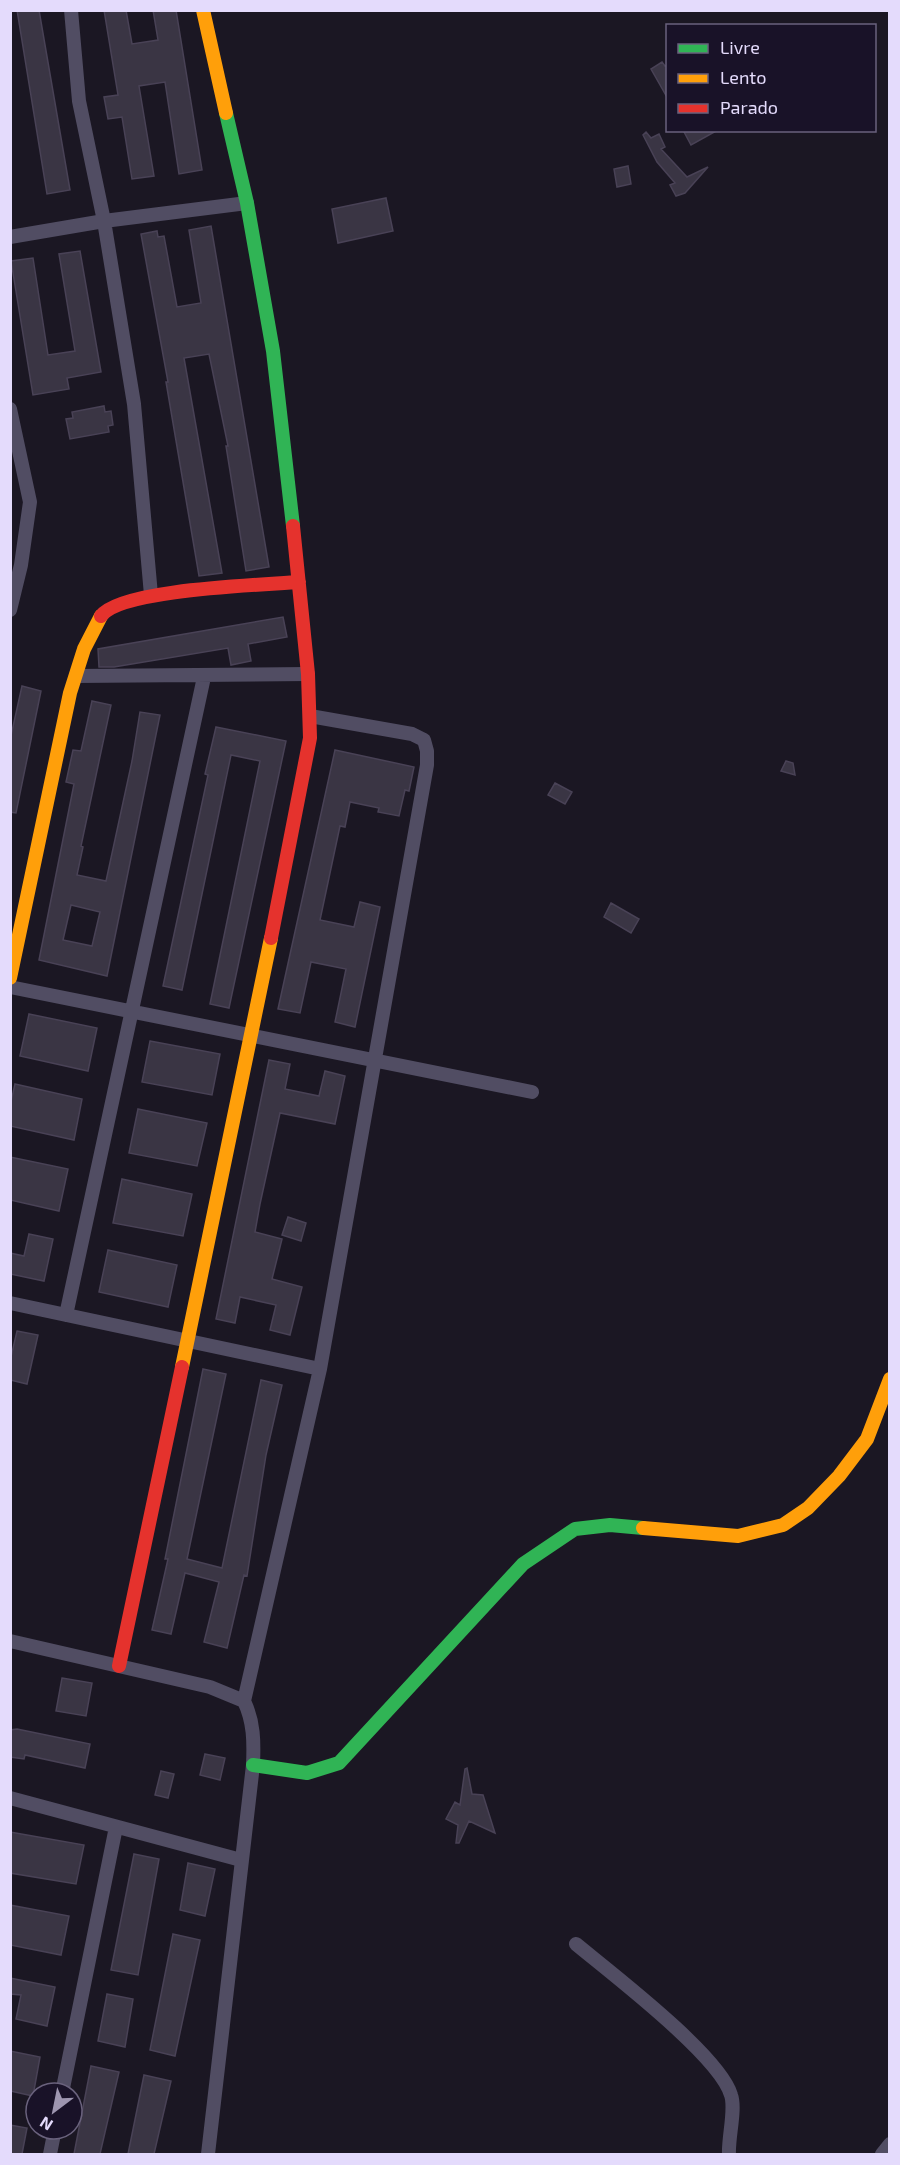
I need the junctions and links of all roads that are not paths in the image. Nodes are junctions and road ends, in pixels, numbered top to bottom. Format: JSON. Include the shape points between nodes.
{"nodes":[{"id":1,"x":71,"y":10,"type":"edge"},
{"id":2,"x":203,"y":10,"type":"edge"},
{"id":3,"x":247,"y":203,"type":"junction"},
{"id":4,"x":104,"y":221,"type":"junction"},
{"id":5,"x":10,"y":237,"type":"edge"},
{"id":6,"x":10,"y":409,"type":"edge"},
{"id":7,"x":299,"y":582,"type":"junction"},
{"id":8,"x":151,"y":595,"type":"junction"},
{"id":9,"x":10,"y":610,"type":"edge"},
{"id":10,"x":308,"y":674,"type":"junction"},
{"id":11,"x":76,"y":676,"type":"junction"},
{"id":12,"x":204,"y":677,"type":"junction"},
{"id":13,"x":310,"y":716,"type":"junction"},
{"id":14,"x":10,"y":978,"type":"edge"},
{"id":15,"x":10,"y":987,"type":"edge"},
{"id":16,"x":131,"y":1011,"type":"junction"},
{"id":17,"x":252,"y":1036,"type":"junction"},
{"id":18,"x":374,"y":1060,"type":"junction"},
{"id":19,"x":531,"y":1092,"type":"dead end"},
{"id":20,"x":10,"y":1303,"type":"edge"},
{"id":21,"x":66,"y":1315,"type":"junction"},
{"id":22,"x":187,"y":1340,"type":"junction"},
{"id":23,"x":320,"y":1369,"type":"junction"},
{"id":24,"x":890,"y":1379,"type":"edge"},
{"id":25,"x":10,"y":1641,"type":"edge"},
{"id":26,"x":119,"y":1666,"type":"junction"},
{"id":27,"x":244,"y":1701,"type":"junction"},
{"id":28,"x":253,"y":1765,"type":"junction"},
{"id":29,"x":10,"y":1798,"type":"edge"},
{"id":30,"x":116,"y":1827,"type":"junction"},
{"id":31,"x":241,"y":1860,"type":"junction"},
{"id":32,"x":576,"y":1944,"type":"dead end"},
{"id":33,"x":64,"y":2081,"type":"edge"},
{"id":34,"x":890,"y":2144,"type":"edge"},
{"id":35,"x":208,"y":2154,"type":"edge"},
{"id":36,"x":729,"y":2154,"type":"edge"},
{"id":37,"x":882,"y":2154,"type":"edge"}],
"edges":[{"from":1,"to":4,"type":"street","via":[[80,101]]},
{"from":2,"to":3,"type":"street"},
{"from":3,"to":4,"type":"street"},
{"from":3,"to":7,"type":"street","via":[[273,351]]},
{"from":4,"to":5,"type":"street"},
{"from":4,"to":8,"type":"street","via":[[134,404]]},
{"from":6,"to":9,"type":"street","via":[[30,502]]},
{"from":7,"to":8,"type":"street"},
{"from":7,"to":10,"type":"street"},
{"from":8,"to":11,"type":"street","via":[[120,603],[103,613],[84,649]]},
{"from":10,"to":12,"type":"street"},
{"from":10,"to":13,"type":"street"},
{"from":11,"to":12,"type":"street"},
{"from":11,"to":14,"type":"street"},
{"from":12,"to":16,"type":"street"},
{"from":13,"to":17,"type":"street","via":[[308,750]]},
{"from":13,"to":18,"type":"street","via":[[412,734],[424,740],[428,752],[423,799]]},
{"from":15,"to":16,"type":"street"},
{"from":16,"to":17,"type":"street"},
{"from":16,"to":21,"type":"street"},
{"from":17,"to":18,"type":"street"},
{"from":17,"to":22,"type":"street"},
{"from":18,"to":19,"type":"street"},
{"from":18,"to":23,"type":"street"},
{"from":20,"to":21,"type":"street"},
{"from":21,"to":22,"type":"street"},
{"from":22,"to":23,"type":"street"},
{"from":22,"to":26,"type":"street"},
{"from":23,"to":27,"type":"street"},
{"from":24,"to":28,"type":"street","via":[[867,1439],[808,1508],[783,1525],[738,1536],[610,1525],[575,1529],[523,1564],[339,1763],[324,1772],[306,1773]]},
{"from":25,"to":26,"type":"street"},
{"from":26,"to":27,"type":"street","via":[[210,1687]]},
{"from":27,"to":28,"type":"street","via":[[254,1735]]},
{"from":28,"to":31,"type":"street"},
{"from":29,"to":30,"type":"street"},
{"from":30,"to":31,"type":"street"},
{"from":30,"to":33,"type":"street"},
{"from":31,"to":35,"type":"street"},
{"from":32,"to":36,"type":"street","via":[[681,2034],[725,2079],[732,2097]]},
{"from":34,"to":37,"type":"street"}]}
